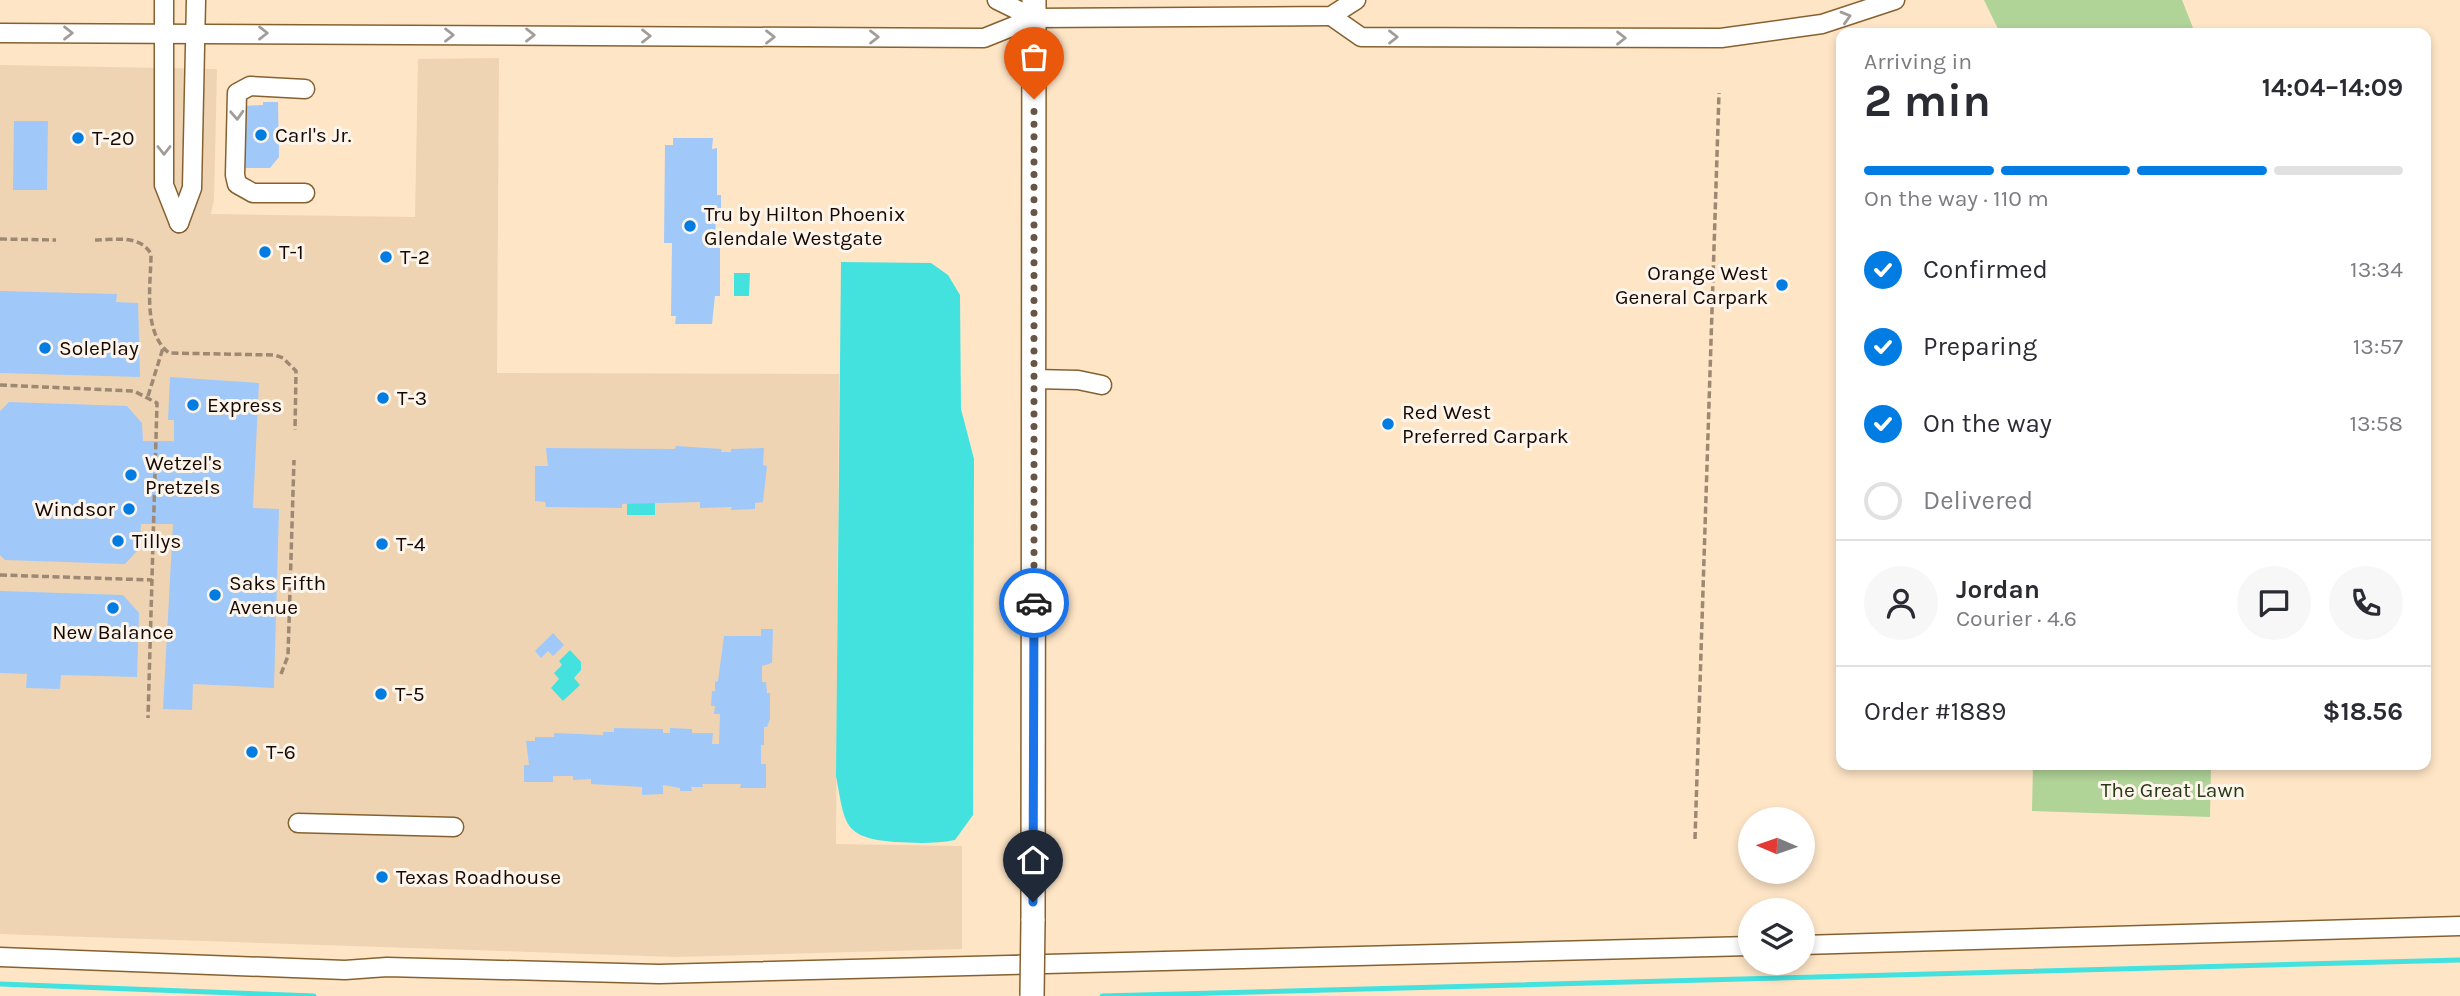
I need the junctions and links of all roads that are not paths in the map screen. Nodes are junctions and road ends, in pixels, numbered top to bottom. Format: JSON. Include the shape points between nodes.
{"nodes":[{"id":1,"x":164,"y":0,"type":"edge"},
{"id":2,"x":196,"y":0,"type":"edge"},
{"id":3,"x":996,"y":0,"type":"edge"},
{"id":4,"x":1356,"y":0,"type":"edge"},
{"id":5,"x":1895,"y":0,"type":"edge"},
{"id":6,"x":1331,"y":8,"type":"edge"},
{"id":7,"x":1034,"y":9,"type":"edge"},
{"id":8,"x":0,"y":33,"type":"edge"},
{"id":9,"x":163,"y":33,"type":"junction"},
{"id":10,"x":195,"y":33,"type":"junction"},
{"id":11,"x":305,"y":89,"type":"dead end"},
{"id":12,"x":305,"y":193,"type":"dead end"},
{"id":13,"x":1034,"y":379,"type":"junction"},
{"id":14,"x":1102,"y":385,"type":"dead end"},
{"id":15,"x":298,"y":822,"type":"dead end"},
{"id":16,"x":454,"y":827,"type":"dead end"},
{"id":17,"x":2460,"y":926,"type":"edge"},
{"id":18,"x":1815,"y":945,"type":"edge"},
{"id":19,"x":1738,"y":946,"type":"edge"},
{"id":20,"x":0,"y":957,"type":"edge"},
{"id":21,"x":1032,"y":996,"type":"edge"}],
"edges":[{"from":1,"to":9,"type":"street"},
{"from":2,"to":10,"type":"street"},
{"from":3,"to":7,"type":"street"},
{"from":4,"to":6,"type":"street"},
{"from":6,"to":5,"type":"street","one_way":true,"via":[[1361,37],[1720,38],[1822,24]]},
{"from":6,"to":7,"type":"street"},
{"from":10,"to":7,"type":"street","one_way":true,"via":[[984,38]]},
{"from":7,"to":13,"type":"main road"},
{"from":8,"to":9,"type":"street","one_way":true},
{"from":9,"to":10,"type":"street"},
{"from":9,"to":10,"type":"street","one_way":true,"via":[[164,184],[178,223],[192,188]]},
{"from":11,"to":12,"type":"street","one_way":true,"via":[[250,86],[237,93],[235,175],[237,184],[253,193]]},
{"from":13,"to":14,"type":"street"},
{"from":13,"to":21,"type":"main road","bridge":true},
{"from":15,"to":16,"type":"street"},
{"from":17,"to":18,"type":"street"},
{"from":19,"to":20,"type":"street","via":[[659,974],[387,967],[345,970]]}]}
